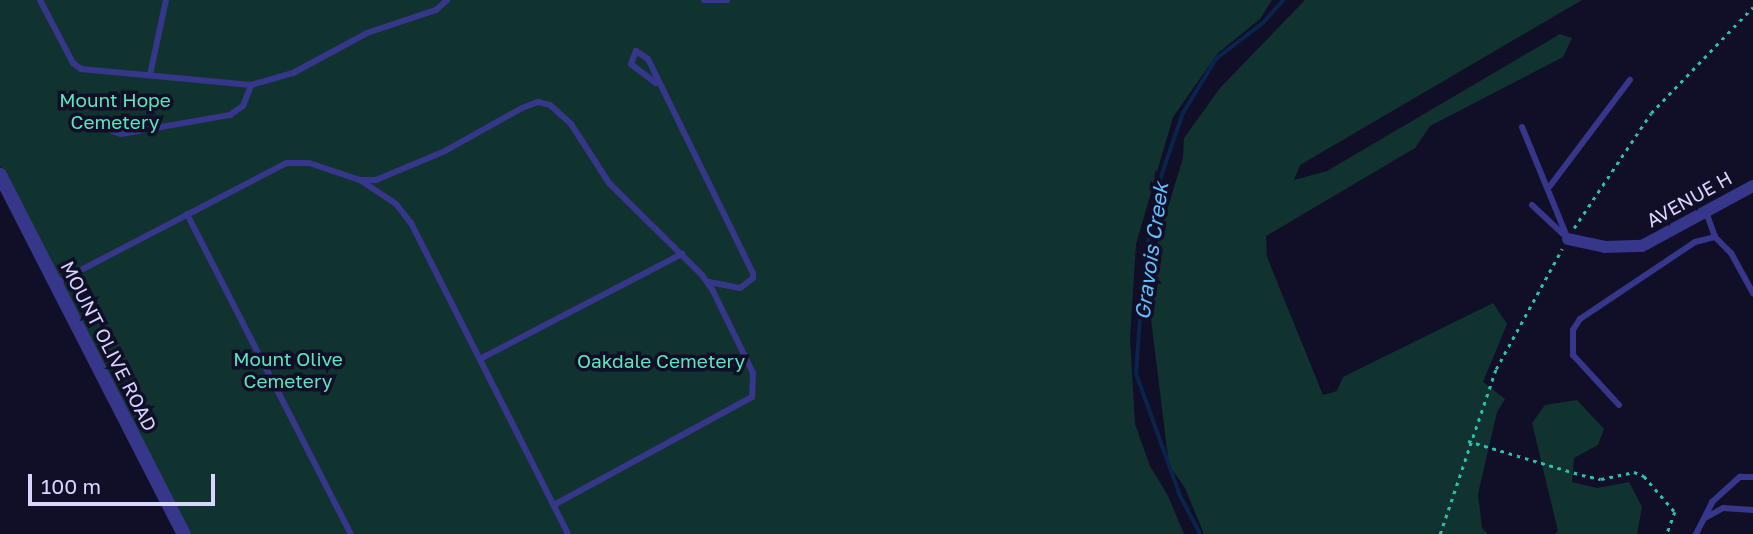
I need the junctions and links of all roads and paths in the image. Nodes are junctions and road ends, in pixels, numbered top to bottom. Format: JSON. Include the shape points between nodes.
{"nodes":[{"id":1,"x":40,"y":0,"type":"edge"},
{"id":2,"x":166,"y":0,"type":"edge"},
{"id":3,"x":447,"y":0,"type":"edge"},
{"id":4,"x":704,"y":0,"type":"edge"},
{"id":5,"x":727,"y":0,"type":"edge"},
{"id":6,"x":1753,"y":7,"type":"edge"},
{"id":7,"x":150,"y":75,"type":"junction"},
{"id":8,"x":1630,"y":80,"type":"dead end"},
{"id":9,"x":656,"y":83,"type":"junction"},
{"id":10,"x":251,"y":85,"type":"junction"},
{"id":11,"x":103,"y":119,"type":"dead end"},
{"id":12,"x":1522,"y":127,"type":"dead end"},
{"id":13,"x":0,"y":175,"type":"edge"},
{"id":14,"x":360,"y":180,"type":"junction"},
{"id":15,"x":1550,"y":186,"type":"junction"},
{"id":16,"x":1753,"y":186,"type":"edge"},
{"id":17,"x":1532,"y":205,"type":"dead end"},
{"id":18,"x":1706,"y":212,"type":"junction"},
{"id":19,"x":187,"y":214,"type":"junction"},
{"id":20,"x":1715,"y":237,"type":"junction"},
{"id":21,"x":1568,"y":239,"type":"junction"},
{"id":22,"x":682,"y":254,"type":"junction"},
{"id":23,"x":706,"y":281,"type":"junction"},
{"id":24,"x":56,"y":283,"type":"junction"},
{"id":25,"x":1753,"y":293,"type":"edge"},
{"id":26,"x":480,"y":359,"type":"junction"},
{"id":27,"x":1619,"y":405,"type":"dead end"},
{"id":28,"x":1468,"y":441,"type":"junction"},
{"id":29,"x":1753,"y":477,"type":"edge"},
{"id":30,"x":554,"y":505,"type":"junction"},
{"id":31,"x":1753,"y":510,"type":"edge"},
{"id":32,"x":1703,"y":519,"type":"junction"},
{"id":33,"x":184,"y":534,"type":"edge"},
{"id":34,"x":351,"y":534,"type":"edge"},
{"id":35,"x":568,"y":534,"type":"edge"},
{"id":36,"x":1440,"y":534,"type":"edge"},
{"id":37,"x":1667,"y":534,"type":"edge"},
{"id":38,"x":1696,"y":534,"type":"edge"}],
"edges":[{"from":1,"to":7,"type":"lane","via":[[73,63],[81,69]]},
{"from":2,"to":7,"type":"lane"},
{"from":3,"to":10,"type":"lane","via":[[436,10],[367,33],[293,73]]},
{"from":4,"to":5,"type":"lane"},
{"from":6,"to":21,"type":"path","via":[[1651,113]]},
{"from":7,"to":10,"type":"lane"},
{"from":8,"to":15,"type":"lane"},
{"from":9,"to":9,"type":"lane","via":[[648,59],[636,51],[631,64]]},
{"from":9,"to":23,"type":"lane","via":[[753,272],[753,278],[740,288]]},
{"from":10,"to":11,"type":"lane","via":[[243,106],[230,115],[121,134]]},
{"from":12,"to":15,"type":"lane"},
{"from":13,"to":24,"type":"street","name":"MOUNT OLIVE ROAD"},
{"from":14,"to":19,"type":"lane","via":[[296,162]]},
{"from":14,"to":22,"type":"lane","via":[[376,180],[445,150],[538,102],[550,105],[570,124],[609,183]]},
{"from":14,"to":26,"type":"lane","via":[[390,199],[411,223]]},
{"from":15,"to":21,"type":"lane"},
{"from":16,"to":18,"type":"street","name":"AVENUE H"},
{"from":17,"to":21,"type":"lane"},
{"from":18,"to":20,"type":"lane"},
{"from":18,"to":21,"type":"street","name":"AVENUE H","via":[[1642,246],[1605,247]]},
{"from":19,"to":24,"type":"lane"},
{"from":19,"to":34,"type":"lane"},
{"from":20,"to":25,"type":"lane","via":[[1731,253]]},
{"from":20,"to":27,"type":"lane","via":[[1695,242],[1580,319],[1573,330],[1573,355]]},
{"from":21,"to":28,"type":"path","via":[[1496,369]]},
{"from":22,"to":23,"type":"lane"},
{"from":22,"to":26,"type":"lane"},
{"from":23,"to":30,"type":"lane","via":[[754,373],[752,397]]},
{"from":24,"to":33,"type":"street","name":"MOUNT OLIVE ROAD"},
{"from":26,"to":30,"type":"lane"},
{"from":28,"to":36,"type":"path"},
{"from":28,"to":37,"type":"path","via":[[1601,479],[1634,472],[1644,476],[1675,512]]},
{"from":29,"to":32,"type":"lane","via":[[1740,477]]},
{"from":30,"to":35,"type":"lane"},
{"from":31,"to":32,"type":"lane","via":[[1723,508]]},
{"from":32,"to":38,"type":"lane"}]}
